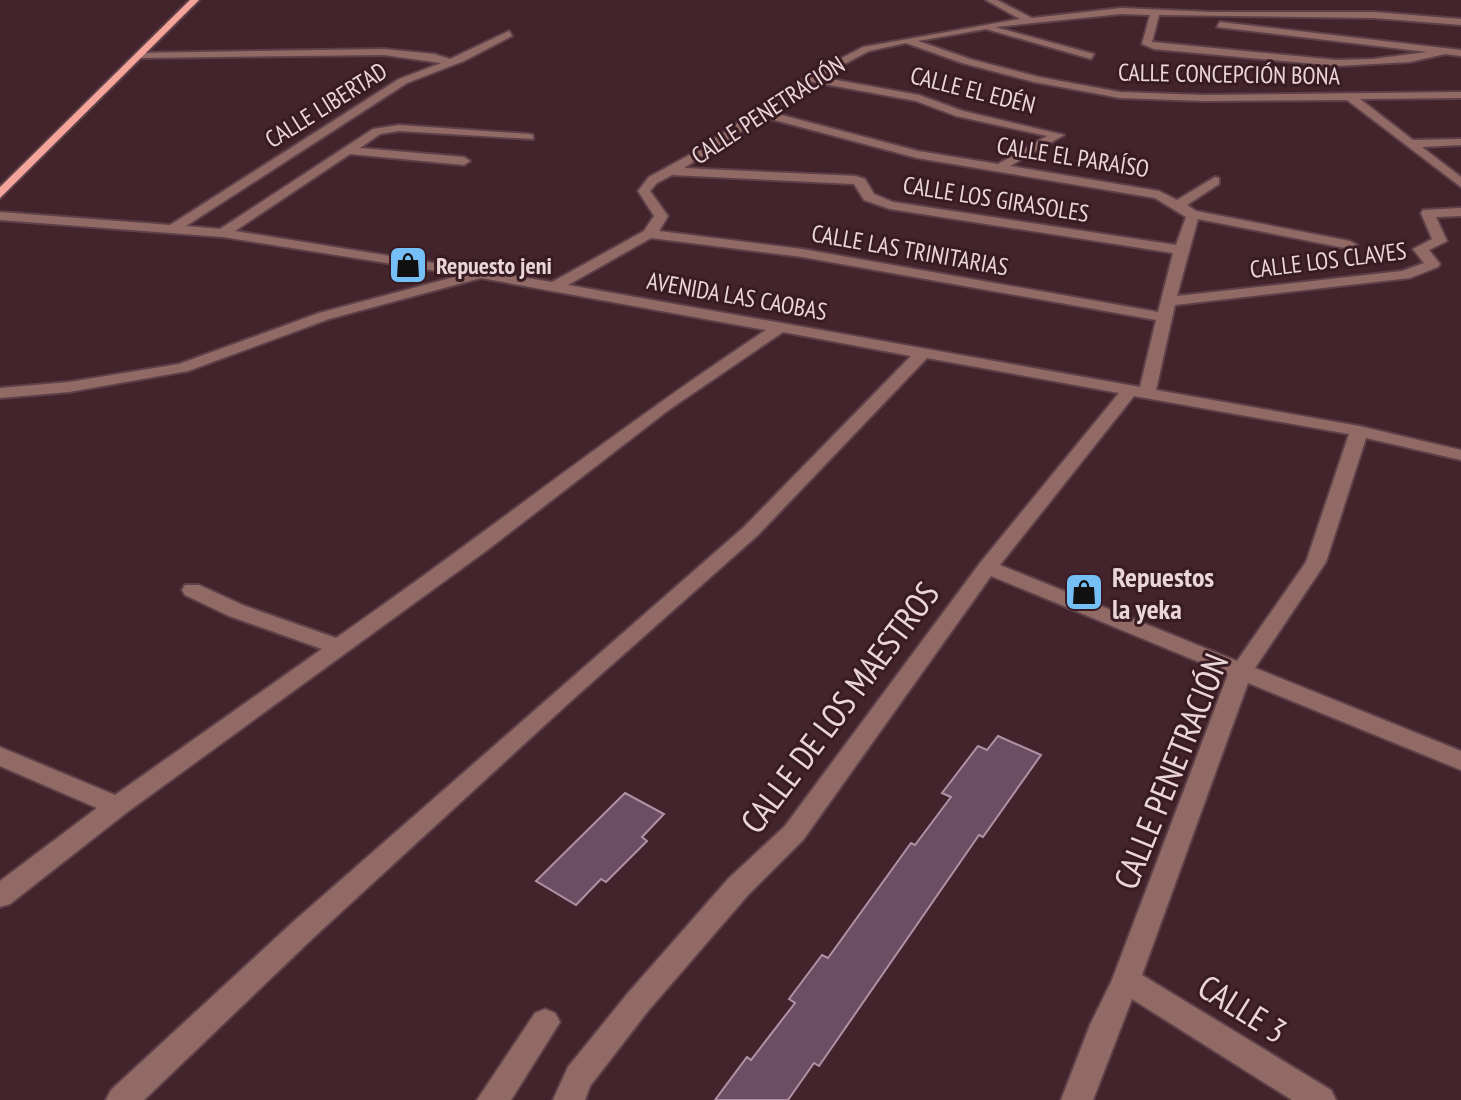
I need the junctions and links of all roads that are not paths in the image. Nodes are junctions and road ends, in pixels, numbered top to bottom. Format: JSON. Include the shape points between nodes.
{"nodes":[{"id":1,"x":195,"y":0,"type":"edge"},
{"id":2,"x":990,"y":0,"type":"edge"},
{"id":3,"x":1155,"y":12,"type":"junction"},
{"id":4,"x":1213,"y":15,"type":"junction"},
{"id":5,"x":1409,"y":17,"type":"junction"},
{"id":6,"x":1029,"y":20,"type":"junction"},
{"id":7,"x":1461,"y":22,"type":"edge"},
{"id":8,"x":983,"y":27,"type":"junction"},
{"id":9,"x":509,"y":34,"type":"dead end"},
{"id":10,"x":907,"y":40,"type":"junction"},
{"id":11,"x":1428,"y":49,"type":"junction"},
{"id":12,"x":1446,"y":51,"type":"junction"},
{"id":13,"x":1461,"y":53,"type":"edge"},
{"id":14,"x":140,"y":55,"type":"junction"},
{"id":15,"x":1091,"y":56,"type":"dead end"},
{"id":16,"x":450,"y":63,"type":"junction"},
{"id":17,"x":811,"y":79,"type":"junction"},
{"id":18,"x":1461,"y":95,"type":"edge"},
{"id":19,"x":1349,"y":96,"type":"junction"},
{"id":20,"x":762,"y":113,"type":"junction"},
{"id":21,"x":529,"y":137,"type":"dead end"},
{"id":22,"x":1461,"y":142,"type":"edge"},
{"id":23,"x":1409,"y":144,"type":"junction"},
{"id":24,"x":347,"y":150,"type":"junction"},
{"id":25,"x":464,"y":161,"type":"dead end"},
{"id":26,"x":1000,"y":168,"type":"junction"},
{"id":27,"x":672,"y":171,"type":"junction"},
{"id":28,"x":1215,"y":181,"type":"dead end"},
{"id":29,"x":1461,"y":183,"type":"edge"},
{"id":30,"x":0,"y":194,"type":"edge"},
{"id":31,"x":1179,"y":204,"type":"junction"},
{"id":32,"x":1461,"y":212,"type":"edge"},
{"id":33,"x":1191,"y":214,"type":"junction"},
{"id":34,"x":0,"y":216,"type":"edge"},
{"id":35,"x":174,"y":228,"type":"junction"},
{"id":36,"x":223,"y":233,"type":"junction"},
{"id":37,"x":649,"y":234,"type":"junction"},
{"id":38,"x":1350,"y":245,"type":"dead end"},
{"id":39,"x":1180,"y":250,"type":"junction"},
{"id":40,"x":482,"y":274,"type":"junction"},
{"id":41,"x":554,"y":287,"type":"junction"},
{"id":42,"x":1169,"y":301,"type":"junction"},
{"id":43,"x":1163,"y":317,"type":"junction"},
{"id":44,"x":779,"y":328,"type":"junction"},
{"id":45,"x":923,"y":353,"type":"junction"},
{"id":46,"x":1139,"y":392,"type":"junction"},
{"id":47,"x":0,"y":393,"type":"edge"},
{"id":48,"x":1359,"y":431,"type":"junction"},
{"id":49,"x":1461,"y":455,"type":"edge"},
{"id":50,"x":987,"y":567,"type":"junction"},
{"id":51,"x":192,"y":590,"type":"dead end"},
{"id":52,"x":339,"y":647,"type":"junction"},
{"id":53,"x":1241,"y":671,"type":"junction"},
{"id":54,"x":0,"y":756,"type":"edge"},
{"id":55,"x":1461,"y":761,"type":"edge"},
{"id":56,"x":117,"y":806,"type":"junction"},
{"id":57,"x":0,"y":896,"type":"edge"},
{"id":58,"x":1126,"y":980,"type":"junction"},
{"id":59,"x":545,"y":1022,"type":"dead end"},
{"id":60,"x":122,"y":1100,"type":"edge"},
{"id":61,"x":493,"y":1100,"type":"edge"},
{"id":62,"x":569,"y":1100,"type":"edge"},
{"id":63,"x":1077,"y":1100,"type":"edge"},
{"id":64,"x":1320,"y":1100,"type":"edge"}],
"edges":[{"from":1,"to":14,"type":"main road"},
{"from":2,"to":6,"type":"street"},
{"from":3,"to":4,"type":"street","name":"CALLE PENETRACIÓN"},
{"from":3,"to":6,"type":"street","name":"CALLE PENETRACIÓN"},
{"from":3,"to":12,"type":"street","via":[[1147,37],[1147,44],[1154,46],[1316,64]]},
{"from":4,"to":5,"type":"street","name":"CALLE PENETRACIÓN"},
{"from":4,"to":11,"type":"street","via":[[1225,27]]},
{"from":5,"to":7,"type":"street","name":"CALLE PENETRACIÓN"},
{"from":5,"to":11,"type":"street"},
{"from":6,"to":8,"type":"street","name":"CALLE PENETRACIÓN"},
{"from":8,"to":10,"type":"street","name":"CALLE PENETRACIÓN"},
{"from":8,"to":15,"type":"street"},
{"from":9,"to":16,"type":"street","name":"CALLE LIBERTAD"},
{"from":10,"to":17,"type":"street","name":"CALLE PENETRACIÓN","via":[[863,50]]},
{"from":10,"to":19,"type":"street","name":"CALLE CONCEPCIÓN BONA","via":[[1038,80],[1120,95]]},
{"from":11,"to":12,"type":"street"},
{"from":12,"to":13,"type":"street"},
{"from":14,"to":16,"type":"street","via":[[384,52]]},
{"from":14,"to":30,"type":"main road"},
{"from":16,"to":35,"type":"street","name":"CALLE LIBERTAD","via":[[403,81]]},
{"from":17,"to":20,"type":"street","name":"CALLE PENETRACIÓN"},
{"from":17,"to":26,"type":"street","name":"CALLE EL EDÉN","via":[[919,98],[960,114],[1058,135]]},
{"from":18,"to":19,"type":"street","name":"CALLE CONCEPCIÓN BONA"},
{"from":19,"to":23,"type":"street"},
{"from":20,"to":26,"type":"street","name":"CALLE EL PARAÍSO","via":[[917,154]]},
{"from":20,"to":27,"type":"street","name":"CALLE PENETRACIÓN"},
{"from":21,"to":24,"type":"street","via":[[386,128]]},
{"from":22,"to":23,"type":"street"},
{"from":23,"to":29,"type":"street"},
{"from":24,"to":25,"type":"street"},
{"from":24,"to":36,"type":"street"},
{"from":26,"to":31,"type":"street","name":"CALLE EL PARAÍSO","via":[[1159,195]]},
{"from":27,"to":37,"type":"street","name":"CALLE PENETRACIÓN","via":[[645,188],[661,220]]},
{"from":27,"to":39,"type":"street","name":"CALLE LOS GIRASOLES","via":[[856,180],[869,197],[890,205]]},
{"from":28,"to":31,"type":"street"},
{"from":31,"to":33,"type":"street","name":"CALLE EL PARAÍSO"},
{"from":32,"to":42,"type":"street","name":"CALLE LOS CLAVES","via":[[1428,213],[1440,241],[1420,249],[1433,264],[1429,268]]},
{"from":33,"to":38,"type":"street"},
{"from":33,"to":39,"type":"street"},
{"from":34,"to":35,"type":"street","name":"AVENIDA LAS CAOBAS"},
{"from":35,"to":36,"type":"street","name":"AVENIDA LAS CAOBAS"},
{"from":36,"to":40,"type":"street","name":"AVENIDA LAS CAOBAS"},
{"from":37,"to":41,"type":"street"},
{"from":37,"to":43,"type":"street","name":"CALLE LAS TRINITARIAS","via":[[802,253]]},
{"from":39,"to":42,"type":"street"},
{"from":40,"to":41,"type":"street","name":"AVENIDA LAS CAOBAS"},
{"from":40,"to":47,"type":"street","via":[[324,316],[182,368]]},
{"from":41,"to":44,"type":"street","name":"AVENIDA LAS CAOBAS"},
{"from":42,"to":43,"type":"street"},
{"from":43,"to":46,"type":"street"},
{"from":44,"to":45,"type":"street","name":"AVENIDA LAS CAOBAS"},
{"from":44,"to":52,"type":"street","via":[[664,405]]},
{"from":45,"to":46,"type":"street","name":"AVENIDA LAS CAOBAS"},
{"from":45,"to":60,"type":"street","via":[[751,531],[303,930]]},
{"from":46,"to":48,"type":"street","name":"AVENIDA LAS CAOBAS"},
{"from":46,"to":50,"type":"street","name":"CALLE DE LOS MAESTROS"},
{"from":48,"to":49,"type":"street","name":"AVENIDA LAS CAOBAS"},
{"from":48,"to":53,"type":"street","name":"CALLE PENETRACIÓN","via":[[1316,562]]},
{"from":50,"to":53,"type":"street"},
{"from":50,"to":62,"type":"street","name":"CALLE DE LOS MAESTROS","via":[[794,833],[738,887],[638,1002],[579,1077]]},
{"from":51,"to":52,"type":"street"},
{"from":52,"to":56,"type":"street"},
{"from":53,"to":55,"type":"street"},
{"from":53,"to":58,"type":"street","name":"CALLE PENETRACIÓN"},
{"from":54,"to":56,"type":"street"},
{"from":56,"to":57,"type":"street"},
{"from":58,"to":63,"type":"street","name":"CALLE PENETRACIÓN"},
{"from":58,"to":64,"type":"street","name":"CALLE 3"},
{"from":59,"to":61,"type":"street"}]}
